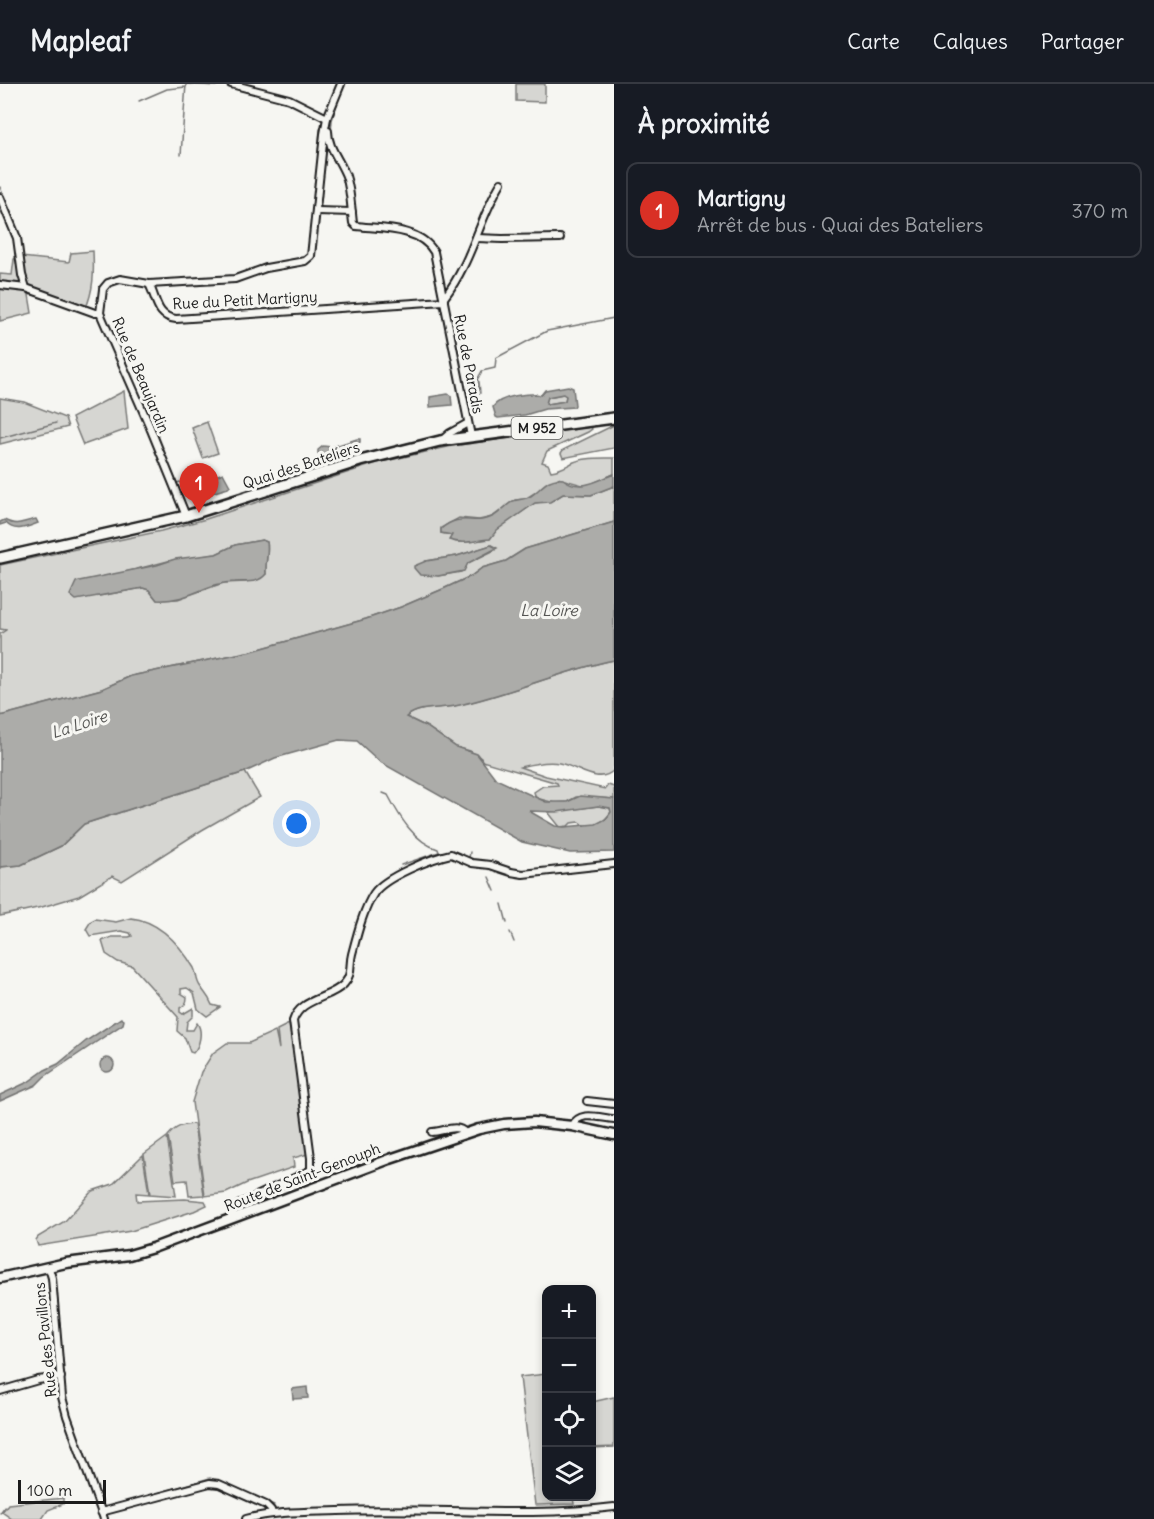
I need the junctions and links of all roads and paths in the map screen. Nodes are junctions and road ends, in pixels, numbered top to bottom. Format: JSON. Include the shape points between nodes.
{"nodes":[{"id":1,"x":231,"y":84,"type":"edge"},
{"id":2,"x":341,"y":84,"type":"edge"},
{"id":3,"x":327,"y":118,"type":"junction"},
{"id":4,"x":501,"y":183,"type":"dead end"},
{"id":5,"x":0,"y":196,"type":"edge"},
{"id":6,"x":317,"y":211,"type":"junction"},
{"id":7,"x":352,"y":212,"type":"junction"},
{"id":8,"x":477,"y":238,"type":"junction"},
{"id":9,"x":560,"y":238,"type":"dead end"},
{"id":10,"x":149,"y":284,"type":"junction"},
{"id":11,"x":0,"y":285,"type":"edge"},
{"id":12,"x":26,"y":288,"type":"junction"},
{"id":13,"x":444,"y":299,"type":"junction"},
{"id":14,"x":100,"y":313,"type":"junction"},
{"id":15,"x":614,"y":418,"type":"edge"},
{"id":16,"x":468,"y":423,"type":"junction"},
{"id":17,"x":471,"y":436,"type":"junction"},
{"id":18,"x":440,"y":441,"type":"junction"},
{"id":19,"x":186,"y":516,"type":"junction"},
{"id":20,"x":0,"y":558,"type":"edge"},
{"id":21,"x":614,"y":864,"type":"edge"},
{"id":22,"x":587,"y":1101,"type":"dead end"},
{"id":23,"x":614,"y":1104,"type":"edge"},
{"id":24,"x":614,"y":1119,"type":"edge"},
{"id":25,"x":572,"y":1126,"type":"junction"},
{"id":26,"x":432,"y":1132,"type":"dead end"},
{"id":27,"x":465,"y":1133,"type":"junction"},
{"id":28,"x":614,"y":1135,"type":"edge"},
{"id":29,"x":231,"y":1218,"type":"junction"},
{"id":30,"x":49,"y":1268,"type":"junction"},
{"id":31,"x":0,"y":1278,"type":"edge"},
{"id":32,"x":61,"y":1377,"type":"junction"},
{"id":33,"x":0,"y":1391,"type":"edge"},
{"id":34,"x":614,"y":1508,"type":"edge"},
{"id":35,"x":272,"y":1514,"type":"junction"},
{"id":36,"x":103,"y":1516,"type":"edge"},
{"id":37,"x":246,"y":1519,"type":"edge"}],
"edges":[{"from":1,"to":3,"type":"street","via":[[289,99]]},
{"from":2,"to":3,"type":"street","name":"Rue du Petit Martigny"},
{"from":3,"to":6,"type":"street","name":"Rue du Petit Martigny"},
{"from":3,"to":7,"type":"street","via":[[328,136],[345,172]]},
{"from":4,"to":8,"type":"street"},
{"from":5,"to":12,"type":"street","via":[[17,238]]},
{"from":6,"to":7,"type":"street"},
{"from":6,"to":10,"type":"street","name":"Rue du Petit Martigny","via":[[312,254],[305,261],[227,280]]},
{"from":7,"to":13,"type":"street","via":[[356,226],[408,232],[429,244]]},
{"from":8,"to":9,"type":"street"},
{"from":8,"to":13,"type":"street"},
{"from":10,"to":13,"type":"street","name":"Rue du Petit Martigny","via":[[161,313],[176,319]]},
{"from":10,"to":14,"type":"street","name":"Rue de Beaujardin","via":[[120,279],[108,283],[103,289]]},
{"from":11,"to":12,"type":"street"},
{"from":12,"to":14,"type":"street"},
{"from":13,"to":16,"type":"street","name":"Rue de Paradis"},
{"from":14,"to":19,"type":"street","name":"Rue de Beaujardin"},
{"from":15,"to":17,"type":"main road","name":"Quai des Bateliers","number":"M 952"},
{"from":16,"to":17,"type":"street","name":"Rue de Paradis"},
{"from":16,"to":18,"type":"street"},
{"from":17,"to":18,"type":"main road","name":"Quai des Bateliers","number":"M 952"},
{"from":18,"to":19,"type":"main road","name":"Quai des Bateliers","number":"M 952","via":[[360,461]]},
{"from":19,"to":20,"type":"main road","name":"Quai des Bateliers","number":"M 952"},
{"from":21,"to":29,"type":"street","via":[[524,874],[472,863],[451,854],[382,885],[374,893],[358,931],[348,979],[335,991],[298,1010],[293,1021],[311,1170],[240,1204]]},
{"from":22,"to":23,"type":"street"},
{"from":24,"to":25,"type":"street","via":[[582,1116]]},
{"from":25,"to":27,"type":"street","name":"Route de Saint-Genouph","via":[[520,1123]]},
{"from":25,"to":28,"type":"street","name":"Route de Saint-Genouph"},
{"from":26,"to":27,"type":"street","via":[[457,1128]]},
{"from":27,"to":29,"type":"street","name":"Route de Saint-Genouph"},
{"from":29,"to":30,"type":"street","name":"Route de Saint-Genouph","via":[[140,1252]]},
{"from":30,"to":31,"type":"street","name":"Route de Saint-Genouph"},
{"from":30,"to":32,"type":"street","name":"Rue des Pavillons"},
{"from":32,"to":33,"type":"street"},
{"from":32,"to":36,"type":"street","name":"Rue des Pavillons","via":[[67,1416]]},
{"from":34,"to":35,"type":"street"},
{"from":35,"to":36,"type":"street","name":"Rue des Pavillons","via":[[266,1505],[210,1483]]},
{"from":35,"to":37,"type":"street"}]}
